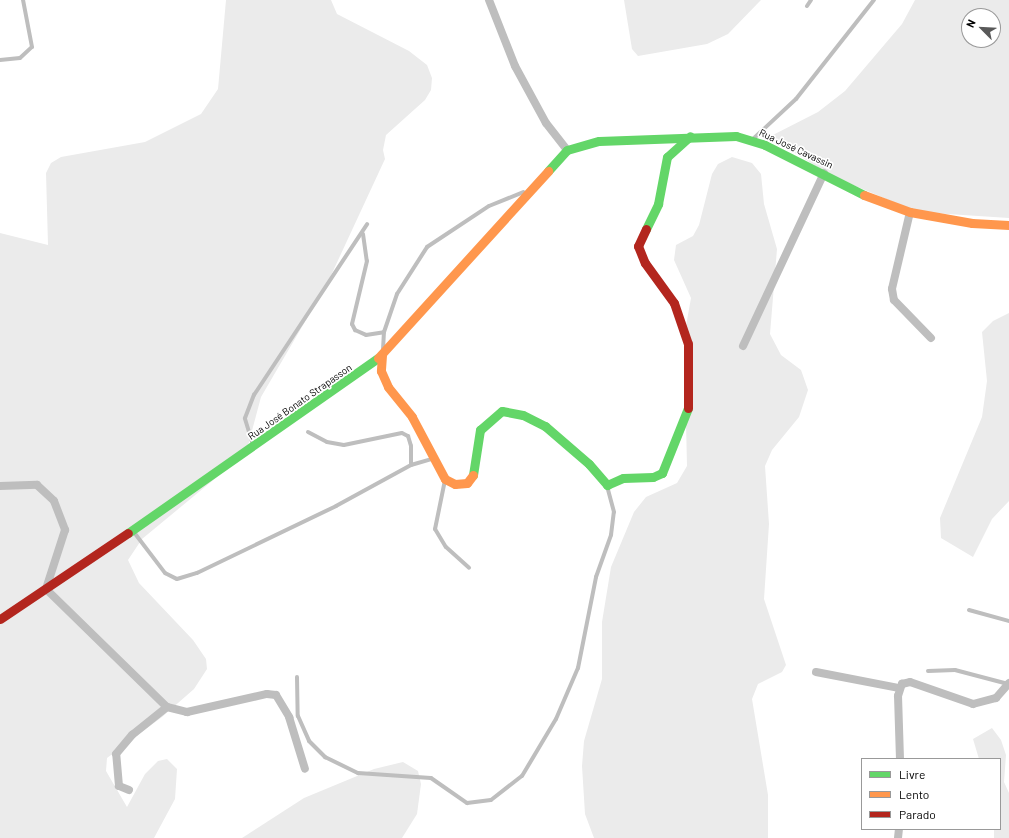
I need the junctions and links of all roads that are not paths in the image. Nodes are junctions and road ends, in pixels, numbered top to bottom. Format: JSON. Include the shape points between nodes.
{"nodes":[{"id":1,"x":23,"y":0,"type":"edge"},
{"id":2,"x":489,"y":0,"type":"edge"},
{"id":3,"x":811,"y":0,"type":"edge"},
{"id":4,"x":874,"y":0,"type":"edge"},
{"id":5,"x":807,"y":6,"type":"dead end"},
{"id":6,"x":0,"y":60,"type":"edge"},
{"id":7,"x":690,"y":136,"type":"junction"},
{"id":8,"x":751,"y":140,"type":"junction"},
{"id":9,"x":567,"y":150,"type":"junction"},
{"id":10,"x":824,"y":174,"type":"junction"},
{"id":11,"x":533,"y":188,"type":"junction"},
{"id":12,"x":910,"y":212,"type":"junction"},
{"id":13,"x":367,"y":224,"type":"dead end"},
{"id":14,"x":1009,"y":225,"type":"edge"},
{"id":15,"x":363,"y":234,"type":"junction"},
{"id":16,"x":384,"y":332,"type":"junction"},
{"id":17,"x":931,"y":338,"type":"dead end"},
{"id":18,"x":743,"y":346,"type":"dead end"},
{"id":19,"x":382,"y":355,"type":"junction"},
{"id":20,"x":308,"y":432,"type":"dead end"},
{"id":21,"x":254,"y":448,"type":"junction"},
{"id":22,"x":434,"y":458,"type":"junction"},
{"id":23,"x":411,"y":465,"type":"junction"},
{"id":24,"x":445,"y":479,"type":"junction"},
{"id":25,"x":607,"y":485,"type":"junction"},
{"id":26,"x":0,"y":486,"type":"edge"},
{"id":27,"x":132,"y":530,"type":"junction"},
{"id":28,"x":469,"y":568,"type":"dead end"},
{"id":29,"x":46,"y":589,"type":"junction"},
{"id":30,"x":969,"y":610,"type":"dead end"},
{"id":31,"x":0,"y":619,"type":"edge"},
{"id":32,"x":1009,"y":621,"type":"edge"},
{"id":33,"x":928,"y":671,"type":"dead end"},
{"id":34,"x":816,"y":672,"type":"dead end"},
{"id":35,"x":297,"y":677,"type":"dead end"},
{"id":36,"x":1009,"y":684,"type":"edge"},
{"id":37,"x":899,"y":688,"type":"junction"},
{"id":38,"x":167,"y":707,"type":"junction"},
{"id":39,"x":900,"y":758,"type":"edge"},
{"id":40,"x":305,"y":769,"type":"dead end"},
{"id":41,"x":128,"y":790,"type":"dead end"}],
"edges":[{"from":1,"to":6,"type":"lane","via":[[32,48],[20,58]]},
{"from":2,"to":9,"type":"street","via":[[515,66],[546,123]]},
{"from":3,"to":5,"type":"lane"},
{"from":4,"to":8,"type":"lane","via":[[796,99]]},
{"from":7,"to":8,"type":"street","name":"Rua José Cavassin","via":[[736,136]]},
{"from":7,"to":9,"type":"street","name":"Rua José Cavassin","via":[[599,141]]},
{"from":7,"to":25,"type":"street","via":[[667,157],[658,204],[638,246],[645,263],[666,289],[683,322],[688,344],[688,408],[662,473],[653,477],[623,478]]},
{"from":8,"to":10,"type":"street","name":"Rua José Cavassin"},
{"from":9,"to":11,"type":"street","name":"Rua José Bonato Strapasson"},
{"from":10,"to":12,"type":"street","name":"Rua José Cavassin","via":[[862,194]]},
{"from":10,"to":18,"type":"street"},
{"from":11,"to":16,"type":"lane","via":[[489,206],[427,247],[397,294]]},
{"from":11,"to":19,"type":"street","name":"Rua José Bonato Strapasson"},
{"from":12,"to":14,"type":"street","name":"Rua José Cavassin","via":[[972,223]]},
{"from":12,"to":17,"type":"street","via":[[892,289],[894,300]]},
{"from":13,"to":15,"type":"lane"},
{"from":15,"to":16,"type":"lane","via":[[367,261],[352,324],[355,330],[366,335]]},
{"from":15,"to":21,"type":"lane","via":[[254,395],[245,418]]},
{"from":16,"to":19,"type":"lane"},
{"from":19,"to":21,"type":"street","name":"Rua José Bonato Strapasson"},
{"from":19,"to":22,"type":"street","via":[[381,371],[388,387],[412,417]]},
{"from":20,"to":23,"type":"lane","via":[[327,442],[344,444],[402,433],[408,436],[411,446]]},
{"from":21,"to":27,"type":"street","name":"Rua José Bonato Strapasson"},
{"from":22,"to":23,"type":"lane"},
{"from":22,"to":24,"type":"street"},
{"from":23,"to":27,"type":"lane","via":[[329,510],[197,573],[177,579],[165,573]]},
{"from":24,"to":25,"type":"street","via":[[467,483],[474,473],[480,430],[502,411],[523,415],[545,426],[589,464]]},
{"from":24,"to":28,"type":"lane","via":[[436,528],[446,547]]},
{"from":25,"to":35,"type":"lane","via":[[614,512],[611,535],[596,577],[578,668],[556,719],[522,776],[491,800],[467,803],[431,778],[358,773],[325,758],[309,741],[298,716]]},
{"from":26,"to":29,"type":"street","via":[[38,485],[54,501],[63,518],[63,546]]},
{"from":27,"to":29,"type":"street","name":"Rua José Bonato Strapasson"},
{"from":29,"to":31,"type":"street","name":"Rua José Bonato Strapasson"},
{"from":29,"to":38,"type":"street"},
{"from":30,"to":32,"type":"lane"},
{"from":33,"to":36,"type":"lane","via":[[955,670]]},
{"from":34,"to":37,"type":"street"},
{"from":36,"to":37,"type":"street","via":[[996,698],[973,704],[910,682]]},
{"from":37,"to":39,"type":"street"},
{"from":38,"to":40,"type":"street","via":[[188,712],[267,694],[276,695],[289,717]]},
{"from":38,"to":41,"type":"street","via":[[132,735],[116,754],[119,786]]}]}
